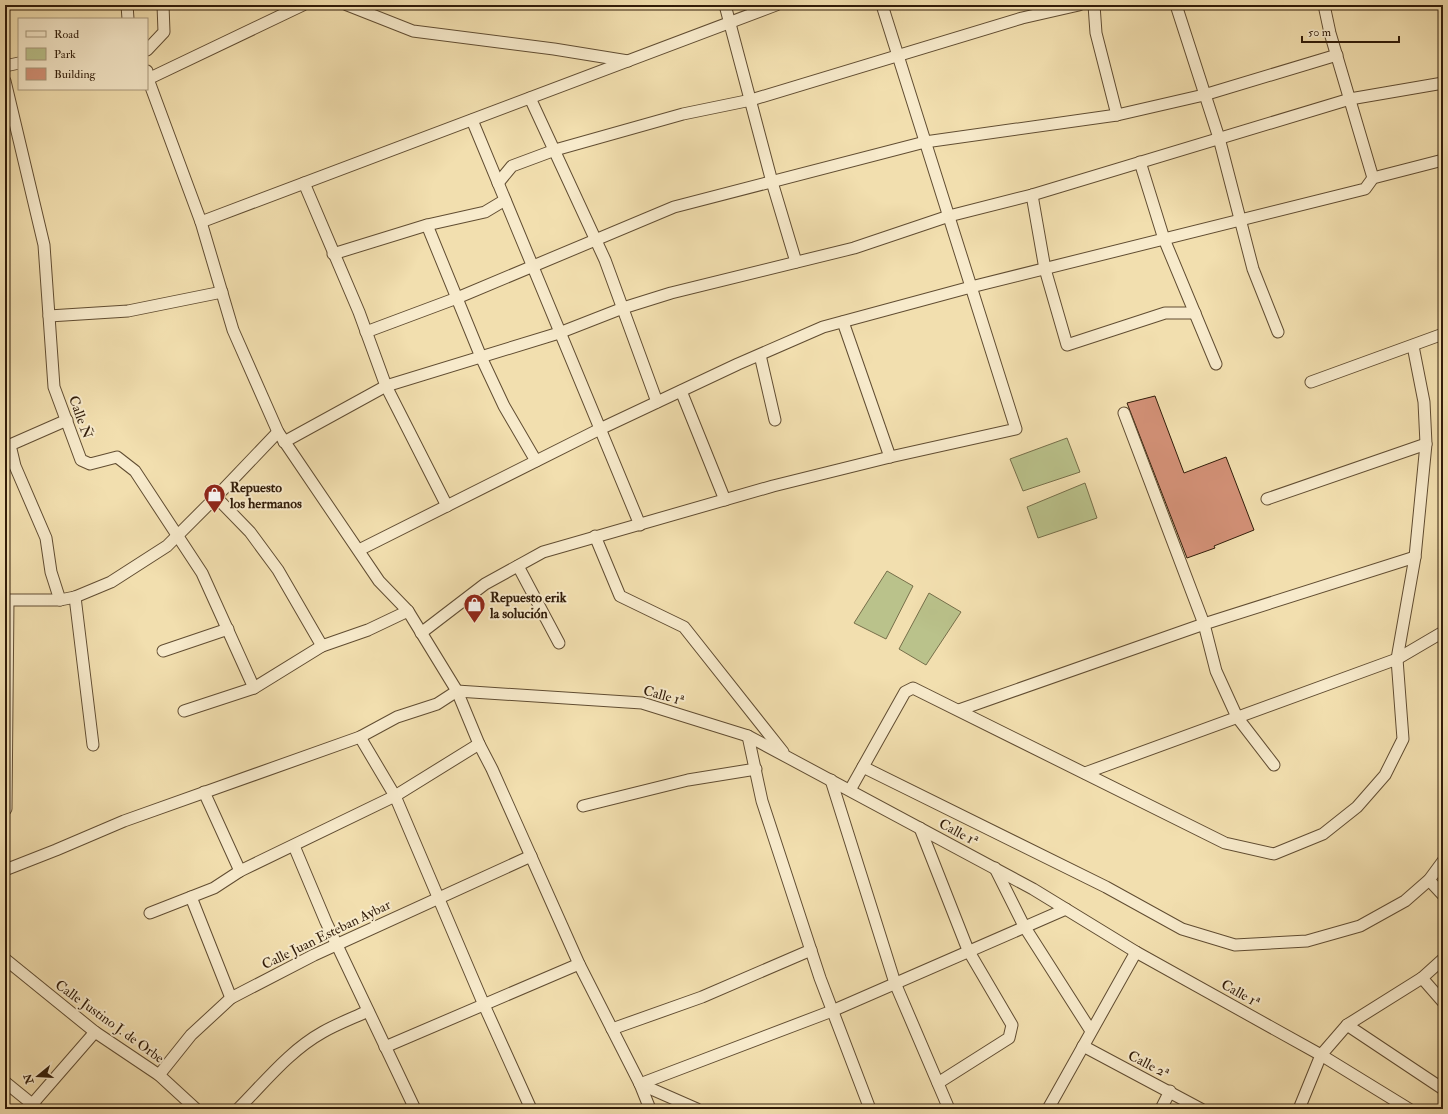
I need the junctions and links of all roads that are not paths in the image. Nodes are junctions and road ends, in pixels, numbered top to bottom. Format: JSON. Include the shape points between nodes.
{"nodes":[{"id":1,"x":127,"y":5,"type":"edge"},
{"id":2,"x":163,"y":5,"type":"edge"},
{"id":3,"x":303,"y":5,"type":"edge"},
{"id":4,"x":347,"y":5,"type":"edge"},
{"id":5,"x":725,"y":5,"type":"edge"},
{"id":6,"x":776,"y":5,"type":"edge"},
{"id":7,"x":882,"y":5,"type":"edge"},
{"id":8,"x":1079,"y":5,"type":"edge"},
{"id":9,"x":1094,"y":5,"type":"edge"},
{"id":10,"x":1176,"y":5,"type":"edge"},
{"id":11,"x":1324,"y":5,"type":"edge"},
{"id":12,"x":128,"y":18,"type":"edge"},
{"id":13,"x":730,"y":22,"type":"junction"},
{"id":14,"x":148,"y":49,"type":"edge"},
{"id":15,"x":1337,"y":55,"type":"junction"},
{"id":16,"x":898,"y":56,"type":"junction"},
{"id":17,"x":629,"y":61,"type":"junction"},
{"id":18,"x":18,"y":64,"type":"edge"},
{"id":19,"x":5,"y":66,"type":"edge"},
{"id":20,"x":148,"y":75,"type":"edge"},
{"id":21,"x":5,"y":81,"type":"edge"},
{"id":22,"x":1443,"y":83,"type":"edge"},
{"id":23,"x":1204,"y":95,"type":"junction"},
{"id":24,"x":530,"y":98,"type":"junction"},
{"id":25,"x":1350,"y":99,"type":"junction"},
{"id":26,"x":751,"y":100,"type":"junction"},
{"id":27,"x":1117,"y":115,"type":"junction"},
{"id":28,"x":472,"y":120,"type":"junction"},
{"id":29,"x":1219,"y":138,"type":"junction"},
{"id":30,"x":925,"y":142,"type":"junction"},
{"id":31,"x":555,"y":150,"type":"junction"},
{"id":32,"x":1443,"y":160,"type":"edge"},
{"id":33,"x":1140,"y":162,"type":"junction"},
{"id":34,"x":1373,"y":178,"type":"junction"},
{"id":35,"x":772,"y":182,"type":"junction"},
{"id":36,"x":304,"y":183,"type":"junction"},
{"id":37,"x":498,"y":183,"type":"junction"},
{"id":38,"x":1032,"y":195,"type":"junction"},
{"id":39,"x":505,"y":200,"type":"junction"},
{"id":40,"x":949,"y":216,"type":"junction"},
{"id":41,"x":1242,"y":220,"type":"junction"},
{"id":42,"x":201,"y":222,"type":"junction"},
{"id":43,"x":427,"y":225,"type":"junction"},
{"id":44,"x":596,"y":239,"type":"junction"},
{"id":45,"x":1164,"y":240,"type":"junction"},
{"id":46,"x":333,"y":254,"type":"junction"},
{"id":47,"x":796,"y":262,"type":"junction"},
{"id":48,"x":532,"y":267,"type":"junction"},
{"id":49,"x":1045,"y":269,"type":"junction"},
{"id":50,"x":971,"y":287,"type":"junction"},
{"id":51,"x":222,"y":292,"type":"junction"},
{"id":52,"x":457,"y":298,"type":"junction"},
{"id":53,"x":623,"y":308,"type":"junction"},
{"id":54,"x":1195,"y":313,"type":"junction"},
{"id":55,"x":49,"y":316,"type":"junction"},
{"id":56,"x":843,"y":322,"type":"junction"},
{"id":57,"x":366,"y":332,"type":"junction"},
{"id":58,"x":1278,"y":332,"type":"dead end"},
{"id":59,"x":559,"y":333,"type":"junction"},
{"id":60,"x":1443,"y":334,"type":"edge"},
{"id":61,"x":1413,"y":346,"type":"junction"},
{"id":62,"x":760,"y":355,"type":"junction"},
{"id":63,"x":481,"y":357,"type":"junction"},
{"id":64,"x":1216,"y":364,"type":"dead end"},
{"id":65,"x":1311,"y":382,"type":"dead end"},
{"id":66,"x":386,"y":386,"type":"junction"},
{"id":67,"x":681,"y":391,"type":"junction"},
{"id":68,"x":657,"y":402,"type":"junction"},
{"id":69,"x":1124,"y":413,"type":"dead end"},
{"id":70,"x":67,"y":420,"type":"junction"},
{"id":71,"x":775,"y":420,"type":"dead end"},
{"id":72,"x":600,"y":429,"type":"junction"},
{"id":73,"x":278,"y":432,"type":"junction"},
{"id":74,"x":284,"y":442,"type":"junction"},
{"id":75,"x":1426,"y":444,"type":"junction"},
{"id":76,"x":890,"y":456,"type":"junction"},
{"id":77,"x":536,"y":461,"type":"junction"},
{"id":78,"x":216,"y":497,"type":"junction"},
{"id":79,"x":1267,"y":499,"type":"dead end"},
{"id":80,"x":725,"y":500,"type":"junction"},
{"id":81,"x":447,"y":506,"type":"junction"},
{"id":82,"x":640,"y":525,"type":"junction"},
{"id":83,"x":178,"y":534,"type":"junction"},
{"id":84,"x":595,"y":536,"type":"junction"},
{"id":85,"x":358,"y":550,"type":"junction"},
{"id":86,"x":1415,"y":557,"type":"junction"},
{"id":87,"x":518,"y":566,"type":"junction"},
{"id":88,"x":75,"y":597,"type":"junction"},
{"id":89,"x":7,"y":600,"type":"edge"},
{"id":90,"x":60,"y":600,"type":"junction"},
{"id":91,"x":408,"y":611,"type":"junction"},
{"id":92,"x":1204,"y":624,"type":"junction"},
{"id":93,"x":228,"y":630,"type":"junction"},
{"id":94,"x":1443,"y":632,"type":"edge"},
{"id":95,"x":421,"y":633,"type":"junction"},
{"id":96,"x":559,"y":643,"type":"dead end"},
{"id":97,"x":322,"y":646,"type":"junction"},
{"id":98,"x":163,"y":651,"type":"dead end"},
{"id":99,"x":1397,"y":659,"type":"junction"},
{"id":100,"x":254,"y":688,"type":"junction"},
{"id":101,"x":457,"y":691,"type":"junction"},
{"id":102,"x":959,"y":710,"type":"junction"},
{"id":103,"x":184,"y":711,"type":"dead end"},
{"id":104,"x":1237,"y":717,"type":"junction"},
{"id":105,"x":748,"y":736,"type":"junction"},
{"id":106,"x":360,"y":737,"type":"junction"},
{"id":107,"x":479,"y":744,"type":"junction"},
{"id":108,"x":92,"y":745,"type":"dead end"},
{"id":109,"x":786,"y":756,"type":"junction"},
{"id":110,"x":1274,"y":765,"type":"dead end"},
{"id":111,"x":863,"y":767,"type":"junction"},
{"id":112,"x":5,"y":768,"type":"edge"},
{"id":113,"x":756,"y":769,"type":"junction"},
{"id":114,"x":1085,"y":772,"type":"junction"},
{"id":115,"x":831,"y":780,"type":"junction"},
{"id":116,"x":850,"y":790,"type":"junction"},
{"id":117,"x":204,"y":792,"type":"junction"},
{"id":118,"x":394,"y":796,"type":"junction"},
{"id":119,"x":583,"y":806,"type":"dead end"},
{"id":120,"x":6,"y":809,"type":"dead end"},
{"id":121,"x":920,"y":828,"type":"junction"},
{"id":122,"x":294,"y":846,"type":"junction"},
{"id":123,"x":531,"y":856,"type":"junction"},
{"id":124,"x":1443,"y":861,"type":"edge"},
{"id":125,"x":995,"y":868,"type":"junction"},
{"id":126,"x":5,"y":870,"type":"edge"},
{"id":127,"x":240,"y":871,"type":"junction"},
{"id":128,"x":1429,"y":880,"type":"junction"},
{"id":129,"x":1443,"y":895,"type":"edge"},
{"id":130,"x":191,"y":897,"type":"junction"},
{"id":131,"x":439,"y":897,"type":"junction"},
{"id":132,"x":1066,"y":909,"type":"junction"},
{"id":133,"x":150,"y":913,"type":"dead end"},
{"id":134,"x":1024,"y":926,"type":"junction"},
{"id":135,"x":338,"y":945,"type":"junction"},
{"id":136,"x":811,"y":950,"type":"junction"},
{"id":137,"x":968,"y":950,"type":"junction"},
{"id":138,"x":1136,"y":952,"type":"junction"},
{"id":139,"x":5,"y":959,"type":"edge"},
{"id":140,"x":1443,"y":959,"type":"edge"},
{"id":141,"x":579,"y":964,"type":"junction"},
{"id":142,"x":1422,"y":978,"type":"junction"},
{"id":143,"x":894,"y":983,"type":"junction"},
{"id":144,"x":231,"y":998,"type":"junction"},
{"id":145,"x":1443,"y":1002,"type":"edge"},
{"id":146,"x":484,"y":1005,"type":"junction"},
{"id":147,"x":368,"y":1011,"type":"junction"},
{"id":148,"x":832,"y":1011,"type":"junction"},
{"id":149,"x":1347,"y":1025,"type":"junction"},
{"id":150,"x":612,"y":1029,"type":"junction"},
{"id":151,"x":1091,"y":1031,"type":"junction"},
{"id":152,"x":95,"y":1032,"type":"junction"},
{"id":153,"x":1083,"y":1046,"type":"junction"},
{"id":154,"x":385,"y":1048,"type":"junction"},
{"id":155,"x":1321,"y":1055,"type":"junction"},
{"id":156,"x":159,"y":1075,"type":"junction"},
{"id":157,"x":5,"y":1082,"type":"edge"},
{"id":158,"x":938,"y":1083,"type":"junction"},
{"id":159,"x":640,"y":1084,"type":"junction"},
{"id":160,"x":1443,"y":1089,"type":"edge"},
{"id":161,"x":1170,"y":1091,"type":"junction"},
{"id":162,"x":32,"y":1107,"type":"edge"},
{"id":163,"x":196,"y":1109,"type":"edge"},
{"id":164,"x":238,"y":1109,"type":"edge"},
{"id":165,"x":415,"y":1109,"type":"edge"},
{"id":166,"x":531,"y":1109,"type":"edge"},
{"id":167,"x":650,"y":1109,"type":"edge"},
{"id":168,"x":696,"y":1109,"type":"edge"},
{"id":169,"x":870,"y":1109,"type":"edge"},
{"id":170,"x":949,"y":1109,"type":"edge"},
{"id":171,"x":1048,"y":1109,"type":"edge"},
{"id":172,"x":1161,"y":1109,"type":"edge"},
{"id":173,"x":1202,"y":1109,"type":"edge"},
{"id":174,"x":1299,"y":1109,"type":"edge"},
{"id":175,"x":1409,"y":1109,"type":"edge"}],
"edges":[{"from":1,"to":12,"type":"street"},
{"from":2,"to":14,"type":"street","via":[[164,32]]},
{"from":3,"to":20,"type":"street"},
{"from":4,"to":17,"type":"street","via":[[413,31]]},
{"from":5,"to":13,"type":"street"},
{"from":6,"to":13,"type":"street"},
{"from":7,"to":16,"type":"street"},
{"from":8,"to":16,"type":"street","via":[[1022,18]]},
{"from":9,"to":27,"type":"street","via":[[1096,34]]},
{"from":10,"to":23,"type":"street"},
{"from":11,"to":15,"type":"street"},
{"from":13,"to":17,"type":"street"},
{"from":13,"to":26,"type":"street"},
{"from":15,"to":23,"type":"street"},
{"from":15,"to":25,"type":"street"},
{"from":16,"to":26,"type":"street"},
{"from":16,"to":30,"type":"street"},
{"from":17,"to":24,"type":"street"},
{"from":18,"to":19,"type":"street"},
{"from":20,"to":42,"type":"street"},
{"from":21,"to":55,"type":"street","name":"Calle Ñ","via":[[44,245]]},
{"from":22,"to":25,"type":"street"},
{"from":23,"to":27,"type":"street"},
{"from":23,"to":29,"type":"street"},
{"from":24,"to":28,"type":"street"},
{"from":24,"to":31,"type":"street"},
{"from":25,"to":29,"type":"street"},
{"from":25,"to":34,"type":"street"},
{"from":26,"to":31,"type":"street","via":[[683,114]]},
{"from":26,"to":35,"type":"street"},
{"from":27,"to":30,"type":"street"},
{"from":28,"to":36,"type":"street"},
{"from":28,"to":37,"type":"street"},
{"from":29,"to":33,"type":"street"},
{"from":29,"to":41,"type":"street"},
{"from":30,"to":35,"type":"street"},
{"from":30,"to":40,"type":"street"},
{"from":31,"to":37,"type":"street","via":[[512,166]]},
{"from":31,"to":44,"type":"street"},
{"from":32,"to":34,"type":"street"},
{"from":33,"to":38,"type":"street"},
{"from":33,"to":45,"type":"street"},
{"from":34,"to":41,"type":"street","via":[[1365,189]]},
{"from":35,"to":44,"type":"street","via":[[674,207]]},
{"from":35,"to":47,"type":"street"},
{"from":36,"to":42,"type":"street"},
{"from":36,"to":46,"type":"street"},
{"from":37,"to":39,"type":"street"},
{"from":38,"to":40,"type":"street"},
{"from":38,"to":49,"type":"street"},
{"from":39,"to":43,"type":"street","via":[[485,212]]},
{"from":39,"to":48,"type":"street"},
{"from":40,"to":47,"type":"street","via":[[854,248]]},
{"from":40,"to":50,"type":"street"},
{"from":41,"to":45,"type":"street"},
{"from":41,"to":58,"type":"street","via":[[1254,269]]},
{"from":42,"to":51,"type":"street"},
{"from":43,"to":46,"type":"street"},
{"from":43,"to":52,"type":"street"},
{"from":44,"to":48,"type":"street"},
{"from":44,"to":53,"type":"street"},
{"from":45,"to":49,"type":"street"},
{"from":45,"to":54,"type":"street"},
{"from":46,"to":57,"type":"street"},
{"from":47,"to":53,"type":"street","via":[[671,293]]},
{"from":48,"to":52,"type":"street"},
{"from":48,"to":59,"type":"street"},
{"from":49,"to":50,"type":"street"},
{"from":49,"to":54,"type":"street","via":[[1067,345],[1165,314]]},
{"from":50,"to":56,"type":"street"},
{"from":50,"to":76,"type":"street","via":[[1016,429]]},
{"from":51,"to":55,"type":"street","via":[[128,311]]},
{"from":51,"to":73,"type":"street","via":[[233,330]]},
{"from":52,"to":57,"type":"street"},
{"from":52,"to":63,"type":"street"},
{"from":53,"to":59,"type":"street"},
{"from":53,"to":68,"type":"street"},
{"from":54,"to":64,"type":"street"},
{"from":55,"to":70,"type":"street","name":"Calle Ñ","via":[[54,387]]},
{"from":56,"to":62,"type":"street"},
{"from":56,"to":76,"type":"street"},
{"from":57,"to":66,"type":"street"},
{"from":59,"to":63,"type":"street"},
{"from":59,"to":72,"type":"street"},
{"from":60,"to":61,"type":"street"},
{"from":61,"to":65,"type":"street"},
{"from":61,"to":75,"type":"street","via":[[1424,402]]},
{"from":62,"to":67,"type":"street"},
{"from":62,"to":71,"type":"street"},
{"from":63,"to":66,"type":"street"},
{"from":63,"to":77,"type":"street","via":[[504,406]]},
{"from":66,"to":74,"type":"street"},
{"from":66,"to":81,"type":"street"},
{"from":67,"to":68,"type":"street"},
{"from":67,"to":80,"type":"street"},
{"from":68,"to":72,"type":"street"},
{"from":69,"to":92,"type":"street"},
{"from":70,"to":83,"type":"street","name":"Calle Ñ","via":[[81,460],[90,464],[117,457],[135,471]]},
{"from":70,"to":90,"type":"street","via":[[10,445],[15,466],[46,538],[51,572]]},
{"from":72,"to":77,"type":"street"},
{"from":72,"to":82,"type":"street"},
{"from":73,"to":74,"type":"street"},
{"from":73,"to":78,"type":"street"},
{"from":74,"to":85,"type":"street"},
{"from":75,"to":79,"type":"street"},
{"from":75,"to":86,"type":"street"},
{"from":76,"to":80,"type":"street"},
{"from":77,"to":81,"type":"street"},
{"from":78,"to":83,"type":"street"},
{"from":78,"to":97,"type":"street","via":[[250,532],[278,570]]},
{"from":80,"to":82,"type":"street"},
{"from":81,"to":85,"type":"street"},
{"from":82,"to":84,"type":"street"},
{"from":83,"to":88,"type":"street","via":[[167,546],[111,582]]},
{"from":83,"to":93,"type":"street","name":"Calle Ñ","via":[[202,573]]},
{"from":84,"to":87,"type":"street","via":[[542,552]]},
{"from":84,"to":109,"type":"street","via":[[620,596],[684,627]]},
{"from":85,"to":91,"type":"street","via":[[379,581]]},
{"from":86,"to":92,"type":"street"},
{"from":86,"to":99,"type":"street"},
{"from":87,"to":95,"type":"street","via":[[485,584]]},
{"from":87,"to":96,"type":"street"},
{"from":88,"to":90,"type":"street"},
{"from":88,"to":108,"type":"street"},
{"from":89,"to":90,"type":"street"},
{"from":89,"to":112,"type":"street"},
{"from":91,"to":95,"type":"street"},
{"from":91,"to":97,"type":"street","via":[[368,630]]},
{"from":92,"to":102,"type":"street"},
{"from":92,"to":104,"type":"street","via":[[1216,671]]},
{"from":93,"to":98,"type":"street"},
{"from":93,"to":100,"type":"street","name":"Calle Ñ"},
{"from":94,"to":99,"type":"street"},
{"from":95,"to":101,"type":"street"},
{"from":97,"to":100,"type":"street"},
{"from":99,"to":104,"type":"street"},
{"from":99,"to":114,"type":"street","via":[[1403,739],[1385,775],[1357,807],[1322,834],[1274,854],[1225,843]]},
{"from":100,"to":103,"type":"street"},
{"from":101,"to":105,"type":"street","name":"Calle 1ª","via":[[642,703]]},
{"from":101,"to":106,"type":"street","via":[[437,704],[398,717]]},
{"from":101,"to":107,"type":"street"},
{"from":102,"to":111,"type":"street","via":[[913,688],[909,689]]},
{"from":102,"to":114,"type":"street"},
{"from":104,"to":110,"type":"street"},
{"from":104,"to":114,"type":"street"},
{"from":105,"to":109,"type":"street","name":"Calle 1ª"},
{"from":105,"to":113,"type":"street"},
{"from":106,"to":117,"type":"street"},
{"from":106,"to":118,"type":"street"},
{"from":107,"to":118,"type":"street"},
{"from":107,"to":123,"type":"street"},
{"from":109,"to":115,"type":"street","name":"Calle 1ª"},
{"from":111,"to":116,"type":"street"},
{"from":111,"to":128,"type":"street","via":[[1106,887],[1182,928],[1235,944],[1307,941],[1360,926],[1405,901]]},
{"from":112,"to":120,"type":"street"},
{"from":113,"to":119,"type":"street","via":[[688,780]]},
{"from":113,"to":136,"type":"street","via":[[762,800]]},
{"from":115,"to":116,"type":"street","name":"Calle 1ª"},
{"from":115,"to":143,"type":"street"},
{"from":116,"to":121,"type":"street","name":"Calle 1ª"},
{"from":117,"to":126,"type":"street","via":[[124,821]]},
{"from":117,"to":127,"type":"street"},
{"from":118,"to":122,"type":"street"},
{"from":118,"to":131,"type":"street"},
{"from":121,"to":125,"type":"street","name":"Calle 1ª"},
{"from":121,"to":137,"type":"street"},
{"from":122,"to":127,"type":"street"},
{"from":122,"to":135,"type":"street"},
{"from":123,"to":131,"type":"street","name":"Calle Juan Esteban Aybar"},
{"from":123,"to":141,"type":"street"},
{"from":124,"to":128,"type":"street"},
{"from":125,"to":132,"type":"street","name":"Calle 1ª"},
{"from":125,"to":134,"type":"street"},
{"from":127,"to":130,"type":"street","via":[[214,888]]},
{"from":128,"to":129,"type":"street"},
{"from":130,"to":133,"type":"street"},
{"from":130,"to":144,"type":"street"},
{"from":131,"to":135,"type":"street","name":"Calle Juan Esteban Aybar"},
{"from":131,"to":146,"type":"street"},
{"from":132,"to":134,"type":"street"},
{"from":132,"to":138,"type":"street","name":"Calle 1ª"},
{"from":134,"to":137,"type":"street"},
{"from":134,"to":151,"type":"street"},
{"from":135,"to":144,"type":"street","name":"Calle Juan Esteban Aybar"},
{"from":135,"to":147,"type":"street"},
{"from":136,"to":148,"type":"street"},
{"from":136,"to":150,"type":"street","via":[[702,997]]},
{"from":137,"to":143,"type":"street"},
{"from":137,"to":158,"type":"street","via":[[1012,1025],[1011,1033],[1009,1038]]},
{"from":138,"to":151,"type":"street"},
{"from":138,"to":155,"type":"street","name":"Calle 1ª"},
{"from":139,"to":152,"type":"street","name":"Calle Justino J. de Orbe"},
{"from":140,"to":142,"type":"street"},
{"from":141,"to":146,"type":"street"},
{"from":141,"to":150,"type":"street"},
{"from":142,"to":145,"type":"street"},
{"from":142,"to":149,"type":"street"},
{"from":143,"to":148,"type":"street"},
{"from":143,"to":158,"type":"street"},
{"from":144,"to":156,"type":"street","name":"Calle Juan Esteban Aybar","via":[[191,1035]]},
{"from":146,"to":154,"type":"street"},
{"from":146,"to":166,"type":"street"},
{"from":147,"to":154,"type":"street"},
{"from":147,"to":164,"type":"street","via":[[322,1032],[298,1049],[280,1064]]},
{"from":148,"to":159,"type":"street"},
{"from":148,"to":169,"type":"street"},
{"from":149,"to":155,"type":"street"},
{"from":149,"to":160,"type":"street"},
{"from":150,"to":159,"type":"street"},
{"from":151,"to":153,"type":"street"},
{"from":152,"to":156,"type":"street","name":"Calle Justino J. de Orbe"},
{"from":152,"to":162,"type":"street"},
{"from":153,"to":161,"type":"street","name":"Calle 2ª"},
{"from":153,"to":171,"type":"street"},
{"from":154,"to":165,"type":"street"},
{"from":155,"to":174,"type":"street"},
{"from":155,"to":175,"type":"street","name":"Calle 1ª"},
{"from":156,"to":163,"type":"street","name":"Calle Justino J. de Orbe"},
{"from":157,"to":162,"type":"street"},
{"from":158,"to":170,"type":"street"},
{"from":159,"to":167,"type":"street"},
{"from":159,"to":168,"type":"street"},
{"from":161,"to":172,"type":"street"},
{"from":161,"to":173,"type":"street","name":"Calle 2ª"}]}
